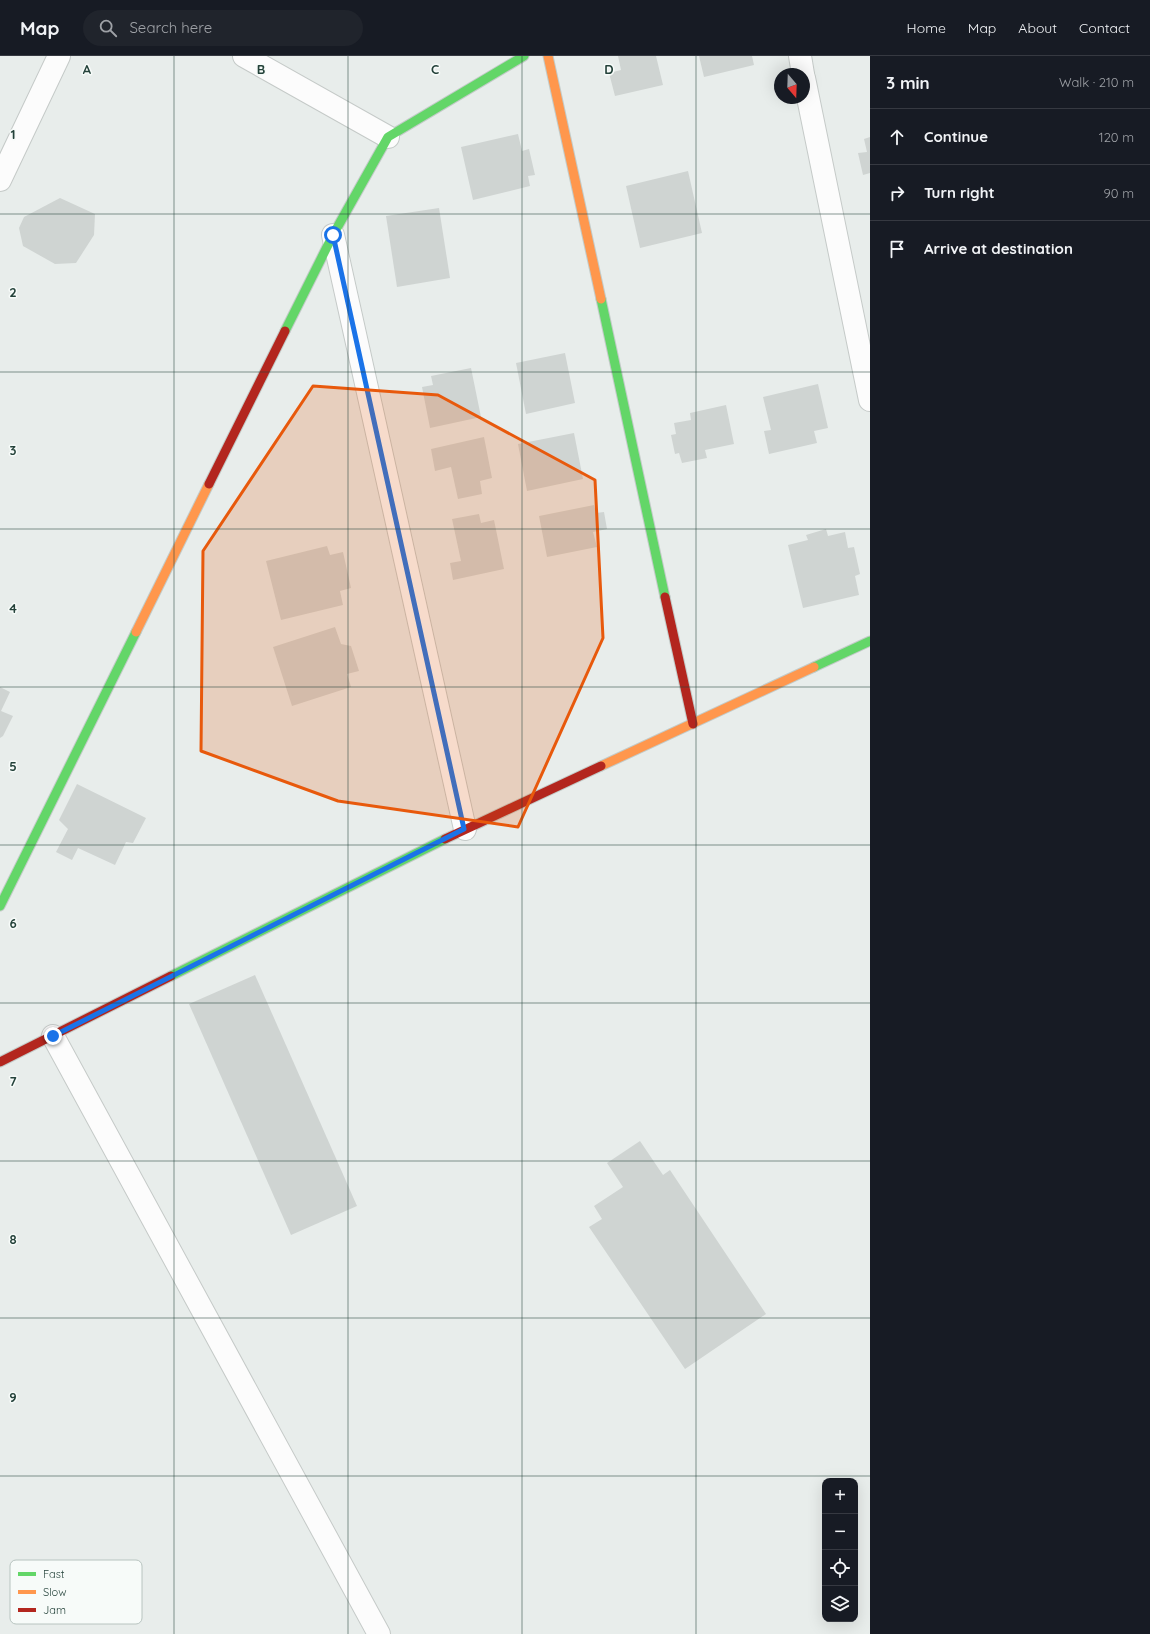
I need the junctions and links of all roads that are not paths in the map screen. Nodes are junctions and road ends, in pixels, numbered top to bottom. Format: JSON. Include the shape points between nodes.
{"nodes":[{"id":1,"x":59,"y":56,"type":"edge"},
{"id":2,"x":244,"y":56,"type":"edge"},
{"id":3,"x":524,"y":56,"type":"edge"},
{"id":4,"x":548,"y":56,"type":"edge"},
{"id":5,"x":800,"y":56,"type":"edge"},
{"id":6,"x":802,"y":68,"type":"edge"},
{"id":7,"x":809,"y":104,"type":"edge"},
{"id":8,"x":388,"y":137,"type":"junction"},
{"id":9,"x":0,"y":180,"type":"edge"},
{"id":10,"x":333,"y":235,"type":"junction"},
{"id":11,"x":870,"y":400,"type":"edge"},
{"id":12,"x":870,"y":641,"type":"edge"},
{"id":13,"x":693,"y":724,"type":"junction"},
{"id":14,"x":464,"y":829,"type":"junction"},
{"id":15,"x":0,"y":906,"type":"edge"},
{"id":16,"x":53,"y":1036,"type":"junction"},
{"id":17,"x":0,"y":1062,"type":"edge"},
{"id":18,"x":379,"y":1634,"type":"edge"}],
"edges":[{"from":1,"to":9,"type":"street"},
{"from":2,"to":8,"type":"street"},
{"from":3,"to":8,"type":"street"},
{"from":4,"to":13,"type":"street"},
{"from":5,"to":6,"type":"street"},
{"from":7,"to":11,"type":"street"},
{"from":8,"to":10,"type":"street"},
{"from":10,"to":14,"type":"street"},
{"from":10,"to":15,"type":"street"},
{"from":12,"to":13,"type":"street"},
{"from":13,"to":14,"type":"street"},
{"from":14,"to":16,"type":"street"},
{"from":16,"to":17,"type":"street"},
{"from":16,"to":18,"type":"street"}]}
